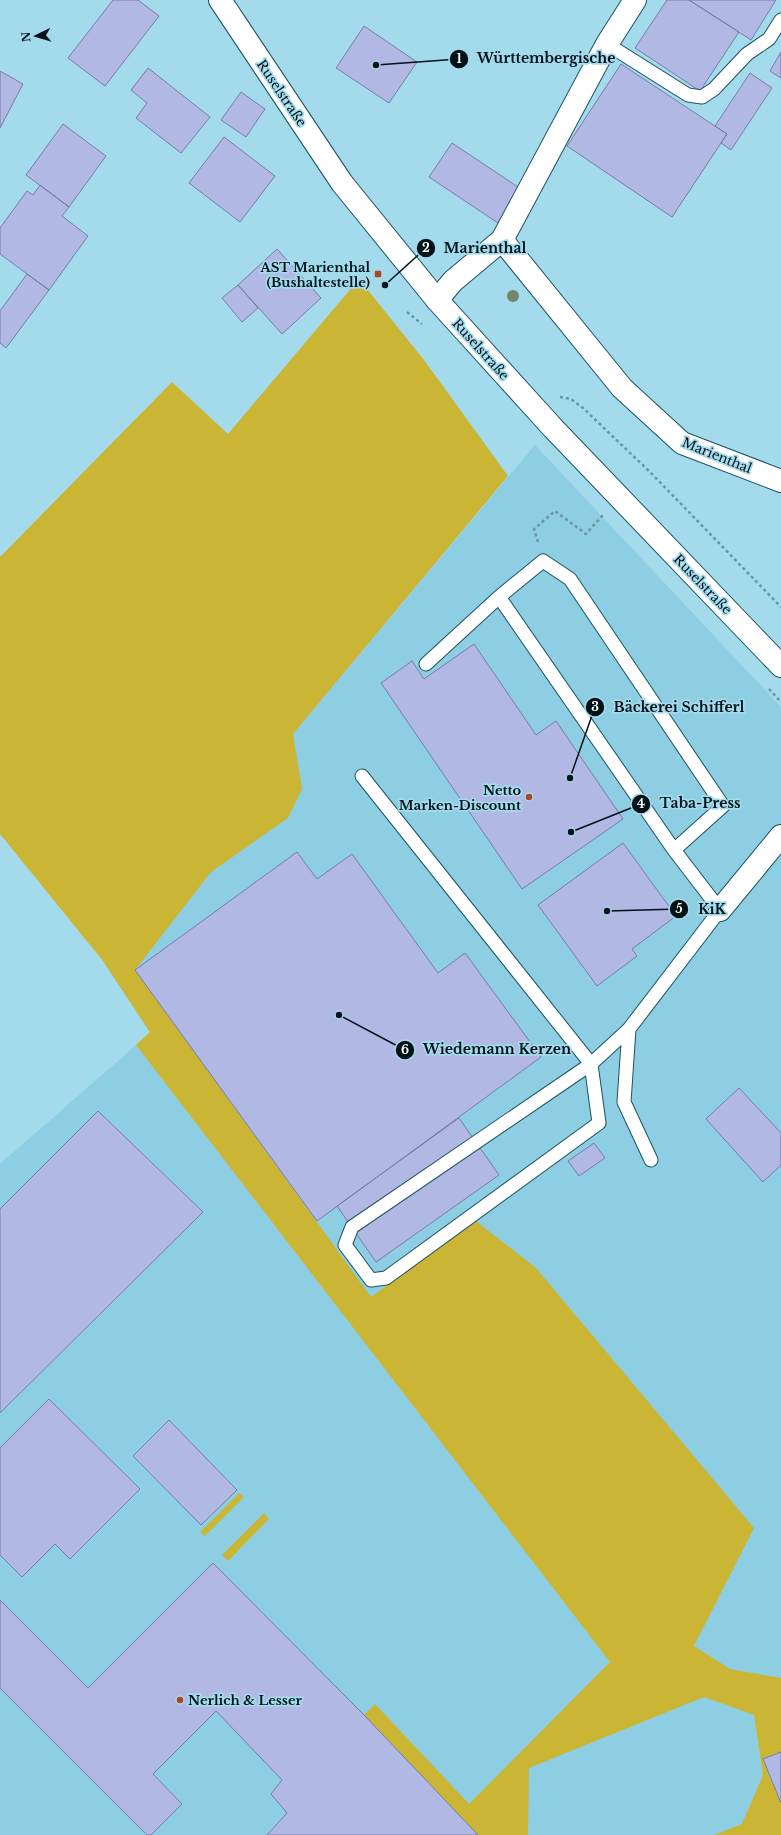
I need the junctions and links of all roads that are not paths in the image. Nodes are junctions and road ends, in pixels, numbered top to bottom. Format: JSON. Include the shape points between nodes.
{"nodes":[{"id":1,"x":220,"y":0,"type":"edge"},
{"id":2,"x":635,"y":0,"type":"edge"},
{"id":3,"x":781,"y":20,"type":"edge"},
{"id":4,"x":607,"y":44,"type":"junction"},
{"id":5,"x":502,"y":240,"type":"junction"},
{"id":6,"x":436,"y":300,"type":"junction"},
{"id":7,"x":781,"y":481,"type":"edge"},
{"id":8,"x":499,"y":597,"type":"junction"},
{"id":9,"x":426,"y":664,"type":"dead end"},
{"id":10,"x":781,"y":666,"type":"edge"},
{"id":11,"x":362,"y":776,"type":"dead end"},
{"id":12,"x":781,"y":836,"type":"edge"},
{"id":13,"x":674,"y":850,"type":"junction"},
{"id":14,"x":720,"y":910,"type":"junction"},
{"id":15,"x":629,"y":1029,"type":"junction"},
{"id":16,"x":591,"y":1064,"type":"junction"},
{"id":17,"x":651,"y":1160,"type":"dead end"}],
"edges":[{"from":1,"to":6,"type":"main road","name":"Ruselstraße","via":[[342,183]]},
{"from":2,"to":4,"type":"main road"},
{"from":3,"to":4,"type":"lane","via":[[769,39],[747,54],[702,97],[688,95]]},
{"from":4,"to":5,"type":"main road"},
{"from":5,"to":6,"type":"main road","via":[[453,281]]},
{"from":5,"to":7,"type":"main road","name":"Marienthal","via":[[622,388],[682,443]]},
{"from":6,"to":10,"type":"main road","name":"Ruselstraße","via":[[553,428]]},
{"from":8,"to":9,"type":"lane"},
{"from":8,"to":13,"type":"lane"},
{"from":8,"to":13,"type":"lane","via":[[543,562],[570,579],[723,806]]},
{"from":11,"to":16,"type":"lane"},
{"from":12,"to":14,"type":"main road"},
{"from":13,"to":14,"type":"lane"},
{"from":14,"to":15,"type":"lane"},
{"from":15,"to":16,"type":"lane"},
{"from":15,"to":17,"type":"lane","via":[[624,1102]]},
{"from":16,"to":16,"type":"lane","via":[[352,1227],[345,1245],[371,1280],[386,1278],[599,1123]]}]}
